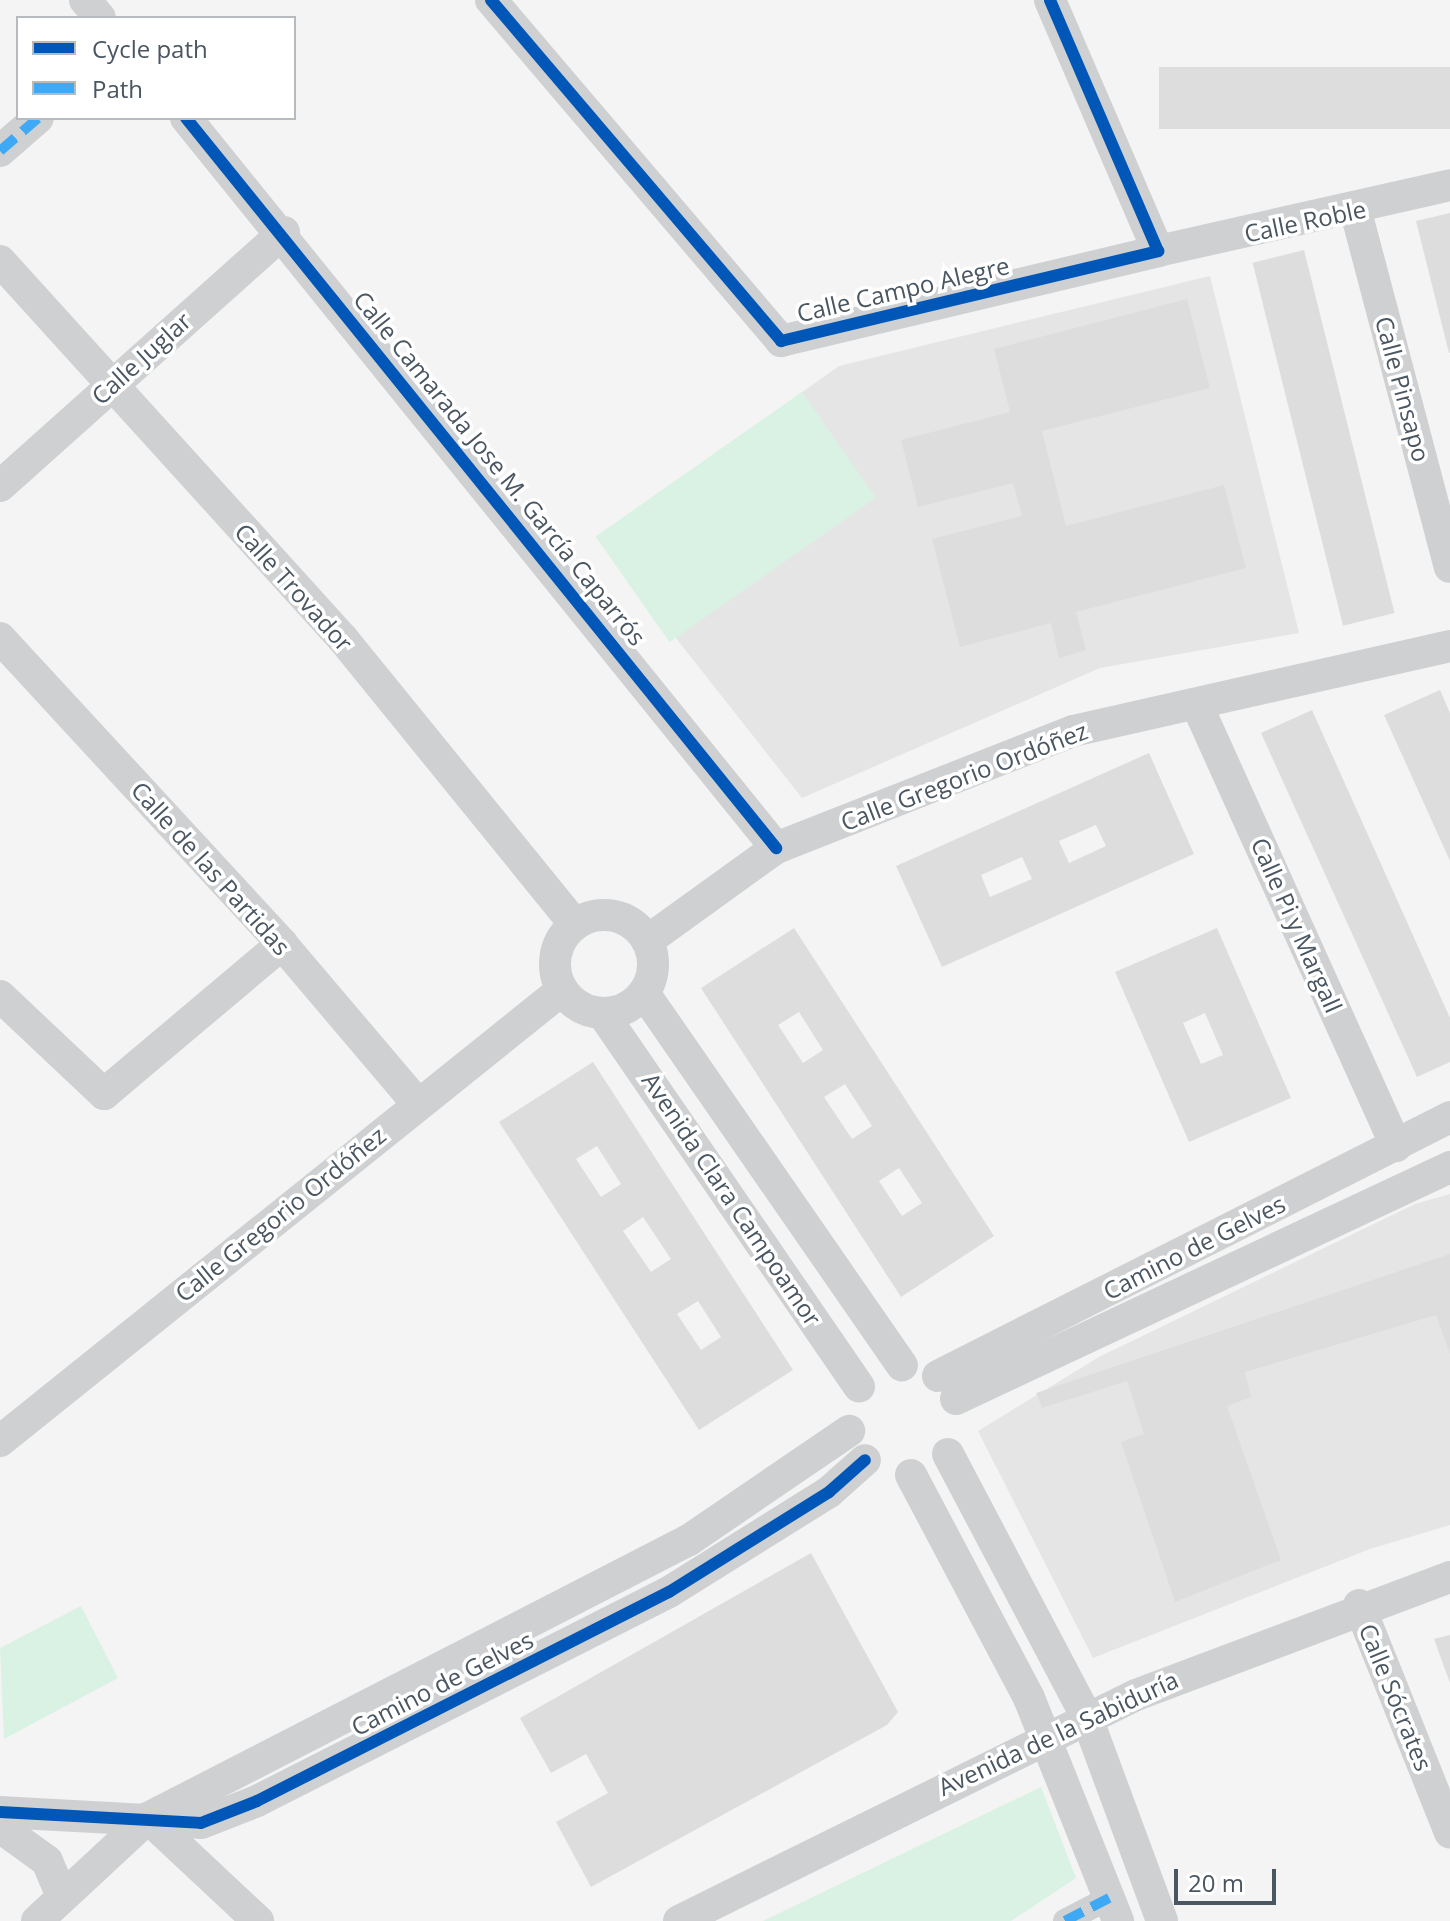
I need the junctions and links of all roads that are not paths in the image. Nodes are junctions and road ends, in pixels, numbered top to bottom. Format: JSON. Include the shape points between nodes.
{"nodes":[{"id":1,"x":85,"y":0,"type":"edge"},
{"id":2,"x":491,"y":0,"type":"edge"},
{"id":3,"x":1050,"y":0,"type":"edge"},
{"id":4,"x":98,"y":16,"type":"edge"},
{"id":5,"x":36,"y":120,"type":"edge"},
{"id":6,"x":188,"y":120,"type":"edge"},
{"id":7,"x":0,"y":151,"type":"edge"},
{"id":8,"x":1450,"y":185,"type":"edge"},
{"id":9,"x":1356,"y":212,"type":"junction"},
{"id":10,"x":284,"y":232,"type":"junction"},
{"id":11,"x":1158,"y":251,"type":"junction"},
{"id":12,"x":0,"y":261,"type":"edge"},
{"id":13,"x":112,"y":383,"type":"junction"},
{"id":14,"x":0,"y":486,"type":"edge"},
{"id":15,"x":1450,"y":567,"type":"edge"},
{"id":16,"x":0,"y":638,"type":"edge"},
{"id":17,"x":1450,"y":646,"type":"edge"},
{"id":18,"x":1197,"y":705,"type":"junction"},
{"id":19,"x":776,"y":848,"type":"junction"},
{"id":20,"x":575,"y":924,"type":"junction"},
{"id":21,"x":647,"y":941,"type":"junction"},
{"id":22,"x":282,"y":944,"type":"junction"},
{"id":23,"x":562,"y":990,"type":"junction"},
{"id":24,"x":644,"y":993,"type":"junction"},
{"id":25,"x":0,"y":996,"type":"edge"},
{"id":26,"x":603,"y":1014,"type":"junction"},
{"id":27,"x":417,"y":1103,"type":"junction"},
{"id":28,"x":1450,"y":1117,"type":"edge"},
{"id":29,"x":1396,"y":1146,"type":"junction"},
{"id":30,"x":1450,"y":1167,"type":"edge"},
{"id":31,"x":902,"y":1365,"type":"junction"},
{"id":32,"x":859,"y":1387,"type":"junction"},
{"id":33,"x":947,"y":1387,"type":"junction"},
{"id":34,"x":849,"y":1431,"type":"junction"},
{"id":35,"x":0,"y":1441,"type":"edge"},
{"id":36,"x":948,"y":1454,"type":"junction"},
{"id":37,"x":865,"y":1460,"type":"junction"},
{"id":38,"x":911,"y":1475,"type":"junction"},
{"id":39,"x":1450,"y":1577,"type":"edge"},
{"id":40,"x":1359,"y":1605,"type":"junction"},
{"id":41,"x":1087,"y":1718,"type":"junction"},
{"id":42,"x":1047,"y":1737,"type":"junction"},
{"id":43,"x":0,"y":1812,"type":"edge"},
{"id":44,"x":148,"y":1818,"type":"junction"},
{"id":45,"x":0,"y":1827,"type":"edge"},
{"id":46,"x":1450,"y":1833,"type":"edge"},
{"id":47,"x":62,"y":1896,"type":"junction"},
{"id":48,"x":1114,"y":1909,"type":"edge"},
{"id":49,"x":37,"y":1921,"type":"edge"},
{"id":50,"x":258,"y":1921,"type":"edge"},
{"id":51,"x":679,"y":1921,"type":"edge"},
{"id":52,"x":1065,"y":1921,"type":"edge"},
{"id":53,"x":1162,"y":1921,"type":"edge"}],
"edges":[{"from":1,"to":4,"type":"street"},
{"from":2,"to":11,"type":"street","name":"Calle Campo Alegre","via":[[781,341]]},
{"from":3,"to":11,"type":"street"},
{"from":5,"to":7,"type":"street"},
{"from":6,"to":10,"type":"street","name":"Calle Camarada Jose M. García Caparrós"},
{"from":8,"to":9,"type":"street","name":"Calle Roble"},
{"from":9,"to":11,"type":"street","name":"Calle Roble"},
{"from":9,"to":15,"type":"street","name":"Calle Pinsapo"},
{"from":10,"to":13,"type":"street","name":"Calle Juglar"},
{"from":10,"to":19,"type":"street","name":"Calle Camarada Jose M. García Caparrós"},
{"from":12,"to":13,"type":"street","name":"Calle Trovador"},
{"from":13,"to":14,"type":"street","name":"Calle Juglar"},
{"from":13,"to":20,"type":"street","name":"Calle Trovador","via":[[343,639]]},
{"from":16,"to":22,"type":"street","name":"Calle de las Partidas"},
{"from":17,"to":18,"type":"street","name":"Calle Gregorio Ordóñez"},
{"from":18,"to":19,"type":"street","name":"Calle Gregorio Ordóñez","via":[[1073,731]]},
{"from":18,"to":29,"type":"street","name":"Calle Pi y Margall"},
{"from":19,"to":21,"type":"street","name":"Calle Gregorio Ordóñez"},
{"from":20,"to":21,"type":"street","via":[[590,917],[623,919]]},
{"from":20,"to":23,"type":"street","via":[[557,948]]},
{"from":21,"to":24,"type":"street","via":[[653,968]]},
{"from":22,"to":25,"type":"street","via":[[104,1094]]},
{"from":22,"to":27,"type":"street","name":"Calle de las Partidas"},
{"from":23,"to":26,"type":"street"},
{"from":23,"to":27,"type":"street","name":"Calle Gregorio Ordóñez"},
{"from":24,"to":26,"type":"street"},
{"from":24,"to":31,"type":"street","name":"Avenida Clara Campoamor"},
{"from":26,"to":32,"type":"street","name":"Avenida Clara Campoamor"},
{"from":27,"to":35,"type":"street","name":"Calle Gregorio Ordóñez"},
{"from":28,"to":29,"type":"street","name":"Camino de Gelves"},
{"from":29,"to":33,"type":"street","name":"Camino de Gelves"},
{"from":30,"to":33,"type":"street","name":"Camino de Gelves"},
{"from":31,"to":32,"type":"street"},
{"from":31,"to":33,"type":"street"},
{"from":32,"to":34,"type":"street"},
{"from":33,"to":36,"type":"street","via":[[959,1428]]},
{"from":34,"to":37,"type":"street"},
{"from":34,"to":44,"type":"street","name":"Camino de Gelves","via":[[689,1540]]},
{"from":36,"to":38,"type":"street"},
{"from":36,"to":41,"type":"street"},
{"from":37,"to":38,"type":"street"},
{"from":37,"to":44,"type":"street","name":"Camino de Gelves","via":[[829,1492],[669,1592],[257,1801],[201,1823]]},
{"from":38,"to":42,"type":"street"},
{"from":39,"to":40,"type":"street","name":"Avenida de la Sabiduría"},
{"from":40,"to":41,"type":"street","name":"Avenida de la Sabiduría"},
{"from":40,"to":46,"type":"street","name":"Calle Sócrates"},
{"from":41,"to":42,"type":"street","name":"Avenida de la Sabiduría"},
{"from":41,"to":53,"type":"street"},
{"from":42,"to":48,"type":"street"},
{"from":42,"to":51,"type":"street","name":"Avenida de la Sabiduría"},
{"from":43,"to":44,"type":"street","name":"Camino de Gelves"},
{"from":44,"to":47,"type":"street"},
{"from":44,"to":50,"type":"street"},
{"from":45,"to":47,"type":"street","via":[[47,1861]]},
{"from":47,"to":49,"type":"street"},
{"from":48,"to":52,"type":"street"}]}
